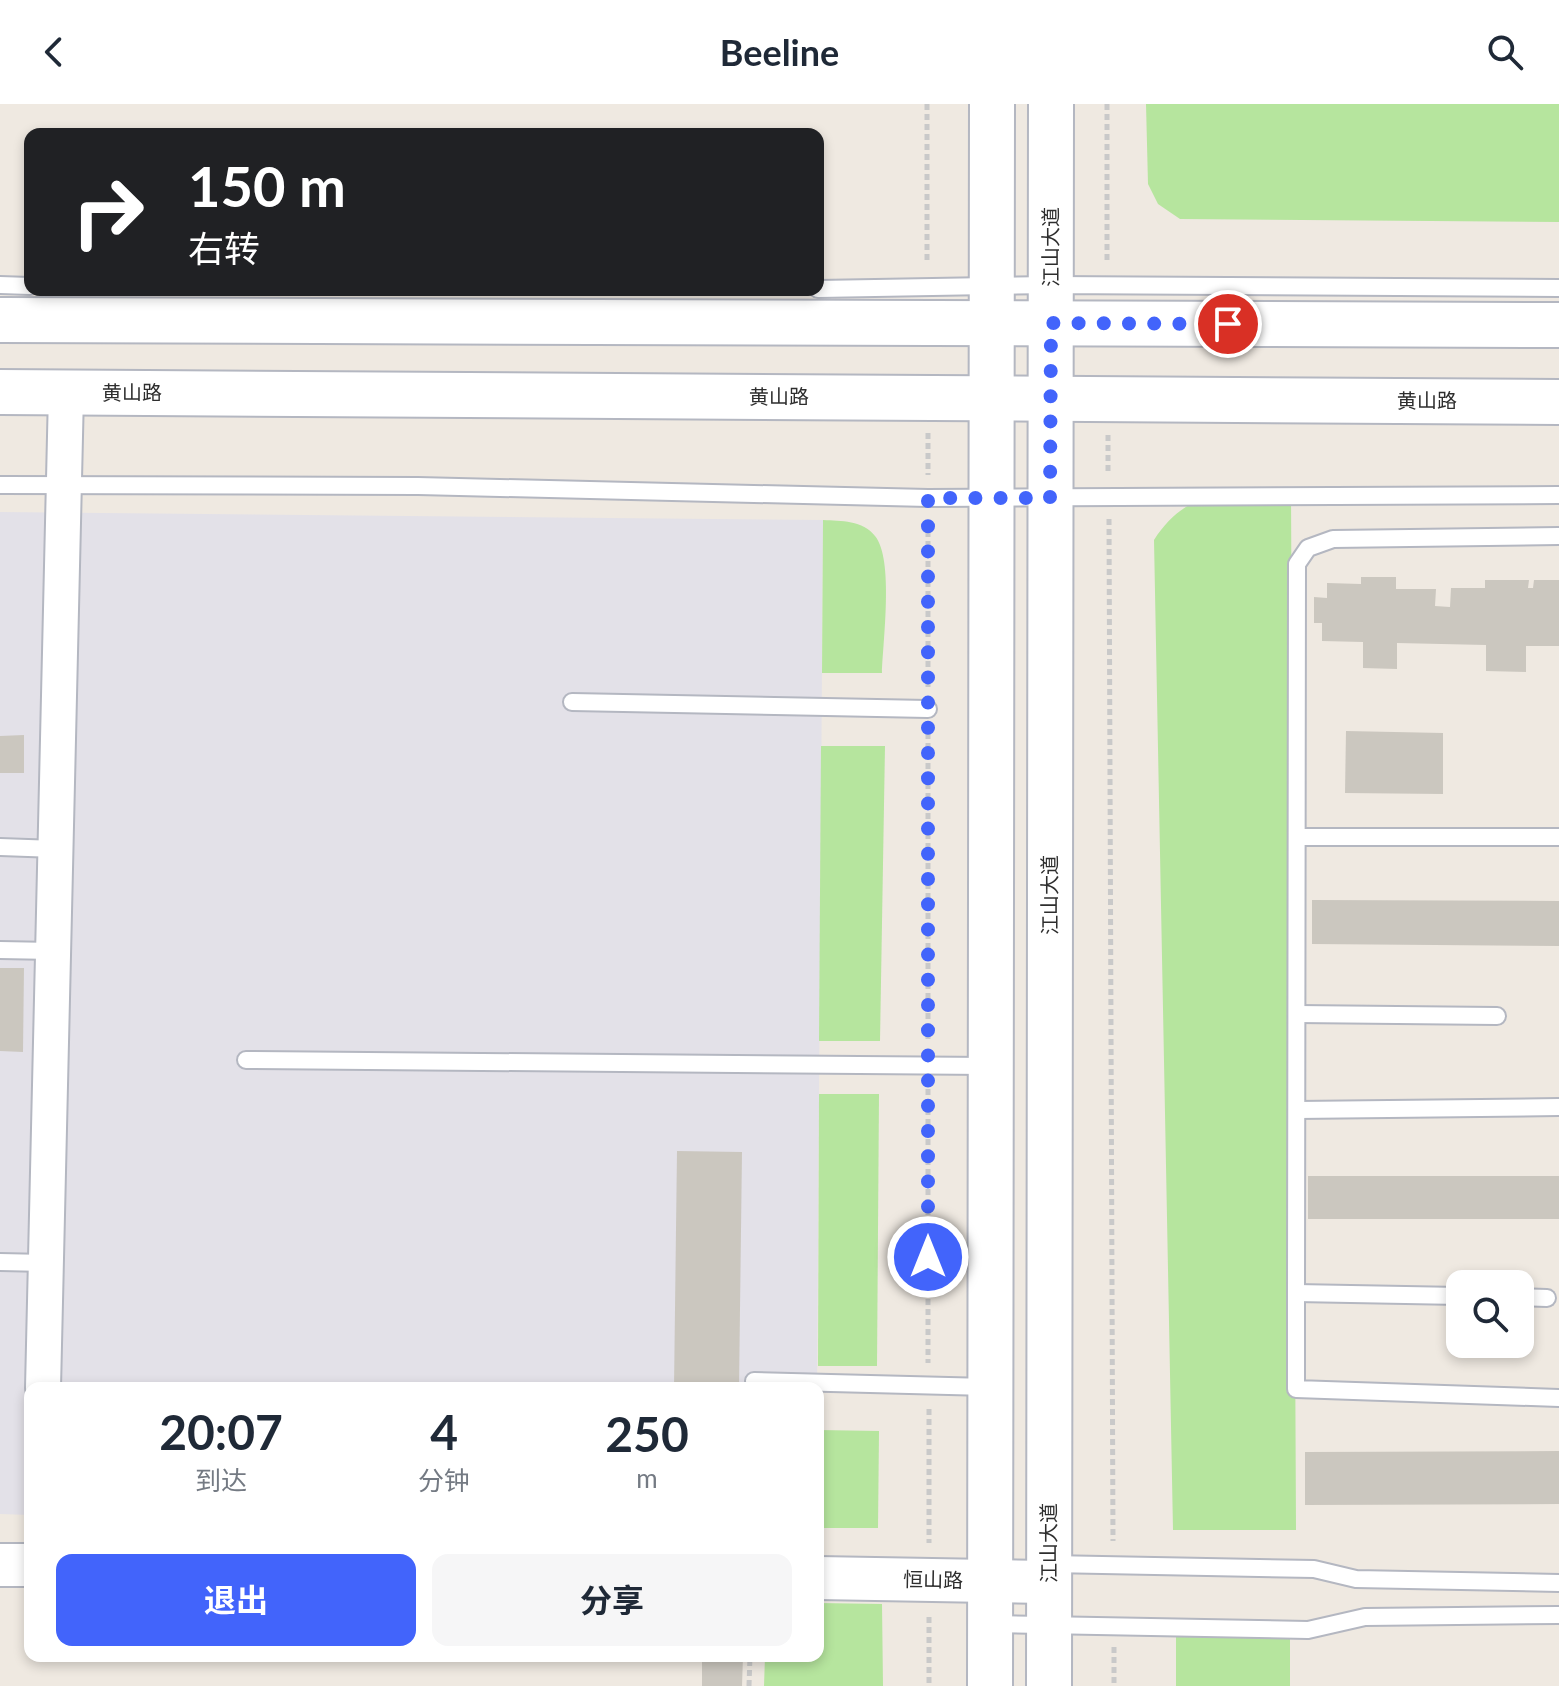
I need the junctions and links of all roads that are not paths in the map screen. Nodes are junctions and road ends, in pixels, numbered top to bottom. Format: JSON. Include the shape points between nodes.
{"nodes":[{"id":1,"x":992,"y":104,"type":"edge"},
{"id":2,"x":1051,"y":104,"type":"edge"},
{"id":3,"x":0,"y":285,"type":"edge"},
{"id":4,"x":24,"y":286,"type":"edge"},
{"id":5,"x":1559,"y":288,"type":"edge"},
{"id":6,"x":824,"y":289,"type":"edge"},
{"id":7,"x":1051,"y":304,"type":"junction"},
{"id":8,"x":992,"y":305,"type":"junction"},
{"id":9,"x":0,"y":320,"type":"edge"},
{"id":10,"x":1559,"y":325,"type":"edge"},
{"id":11,"x":0,"y":392,"type":"edge"},
{"id":12,"x":66,"y":393,"type":"junction"},
{"id":13,"x":992,"y":399,"type":"junction"},
{"id":14,"x":1050,"y":399,"type":"junction"},
{"id":15,"x":1559,"y":402,"type":"edge"},
{"id":16,"x":0,"y":485,"type":"edge"},
{"id":17,"x":64,"y":485,"type":"junction"},
{"id":18,"x":1559,"y":495,"type":"edge"},
{"id":19,"x":992,"y":498,"type":"junction"},
{"id":20,"x":1050,"y":498,"type":"junction"},
{"id":21,"x":1559,"y":536,"type":"edge"},
{"id":22,"x":572,"y":702,"type":"dead end"},
{"id":23,"x":928,"y":709,"type":"road end"},
{"id":24,"x":1298,"y":837,"type":"junction"},
{"id":25,"x":1559,"y":837,"type":"edge"},
{"id":26,"x":0,"y":847,"type":"edge"},
{"id":27,"x":56,"y":849,"type":"junction"},
{"id":28,"x":0,"y":950,"type":"edge"},
{"id":29,"x":53,"y":951,"type":"junction"},
{"id":30,"x":1297,"y":1014,"type":"junction"},
{"id":31,"x":1497,"y":1016,"type":"dead end"},
{"id":32,"x":246,"y":1060,"type":"dead end"},
{"id":33,"x":991,"y":1066,"type":"junction"},
{"id":34,"x":1559,"y":1107,"type":"edge"},
{"id":35,"x":1297,"y":1110,"type":"junction"},
{"id":36,"x":0,"y":1262,"type":"edge"},
{"id":37,"x":46,"y":1263,"type":"junction"},
{"id":38,"x":1296,"y":1293,"type":"junction"},
{"id":39,"x":1446,"y":1296,"type":"edge"},
{"id":40,"x":1534,"y":1298,"type":"edge"},
{"id":41,"x":1547,"y":1298,"type":"dead end"},
{"id":42,"x":754,"y":1381,"type":"dead end"},
{"id":43,"x":43,"y":1382,"type":"edge"},
{"id":44,"x":812,"y":1382,"type":"edge"},
{"id":45,"x":824,"y":1382,"type":"edge"},
{"id":46,"x":990,"y":1387,"type":"junction"},
{"id":47,"x":1559,"y":1398,"type":"edge"},
{"id":48,"x":0,"y":1542,"type":"edge"},
{"id":49,"x":24,"y":1542,"type":"edge"},
{"id":50,"x":824,"y":1556,"type":"edge"},
{"id":51,"x":0,"y":1565,"type":"edge"},
{"id":52,"x":24,"y":1565,"type":"edge"},
{"id":53,"x":994,"y":1566,"type":"junction"},
{"id":54,"x":1045,"y":1567,"type":"junction"},
{"id":55,"x":929,"y":1568,"type":"junction"},
{"id":56,"x":824,"y":1577,"type":"edge"},
{"id":57,"x":1559,"y":1583,"type":"edge"},
{"id":58,"x":1559,"y":1615,"type":"edge"},
{"id":59,"x":990,"y":1624,"type":"junction"},
{"id":60,"x":1049,"y":1625,"type":"junction"},
{"id":61,"x":990,"y":1686,"type":"edge"},
{"id":62,"x":1049,"y":1686,"type":"edge"}],
"edges":[{"from":1,"to":8,"type":"main road"},
{"from":2,"to":7,"type":"main road","name":"江山大道"},
{"from":3,"to":4,"type":"lane"},
{"from":5,"to":7,"type":"lane","via":[[1108,286]]},
{"from":6,"to":8,"type":"lane","via":[[927,289]]},
{"from":7,"to":8,"type":"main road"},
{"from":7,"to":10,"type":"main road"},
{"from":7,"to":14,"type":"main road","name":"江山大道"},
{"from":8,"to":9,"type":"main road"},
{"from":8,"to":13,"type":"main road"},
{"from":11,"to":12,"type":"main road","name":"黄山路"},
{"from":12,"to":13,"type":"main road","name":"黄山路"},
{"from":12,"to":17,"type":"street"},
{"from":13,"to":14,"type":"main road","name":"黄山路"},
{"from":13,"to":19,"type":"main road"},
{"from":14,"to":15,"type":"main road","name":"黄山路"},
{"from":14,"to":20,"type":"main road","name":"江山大道"},
{"from":16,"to":17,"type":"lane"},
{"from":17,"to":19,"type":"lane"},
{"from":17,"to":27,"type":"street"},
{"from":18,"to":20,"type":"lane"},
{"from":19,"to":20,"type":"lane"},
{"from":19,"to":33,"type":"main road"},
{"from":20,"to":54,"type":"main road","name":"江山大道"},
{"from":21,"to":24,"type":"lane","via":[[1333,539],[1308,548],[1297,564]]},
{"from":22,"to":23,"type":"lane"},
{"from":24,"to":25,"type":"lane"},
{"from":24,"to":30,"type":"lane"},
{"from":26,"to":27,"type":"lane"},
{"from":27,"to":29,"type":"street"},
{"from":28,"to":29,"type":"lane"},
{"from":29,"to":37,"type":"street"},
{"from":30,"to":31,"type":"lane"},
{"from":30,"to":35,"type":"lane"},
{"from":32,"to":33,"type":"lane"},
{"from":33,"to":46,"type":"main road"},
{"from":34,"to":35,"type":"lane"},
{"from":35,"to":38,"type":"lane"},
{"from":36,"to":37,"type":"lane"},
{"from":37,"to":43,"type":"street"},
{"from":38,"to":39,"type":"lane"},
{"from":38,"to":47,"type":"lane","via":[[1296,1389]]},
{"from":40,"to":41,"type":"lane"},
{"from":42,"to":44,"type":"lane"},
{"from":45,"to":46,"type":"lane"},
{"from":46,"to":53,"type":"main road"},
{"from":48,"to":49,"type":"street"},
{"from":50,"to":55,"type":"street","name":"恒山路"},
{"from":51,"to":52,"type":"street"},
{"from":53,"to":54,"type":"street","name":"恒山路"},
{"from":53,"to":55,"type":"street","name":"恒山路"},
{"from":53,"to":59,"type":"main road"},
{"from":54,"to":57,"type":"lane","via":[[1314,1569],[1356,1579]]},
{"from":54,"to":60,"type":"main road","name":"江山大道"},
{"from":55,"to":56,"type":"street","name":"恒山路"},
{"from":58,"to":60,"type":"lane","via":[[1365,1617],[1308,1630]]},
{"from":59,"to":60,"type":"lane"},
{"from":59,"to":61,"type":"main road"},
{"from":60,"to":62,"type":"main road","name":"江山大道"}]}
